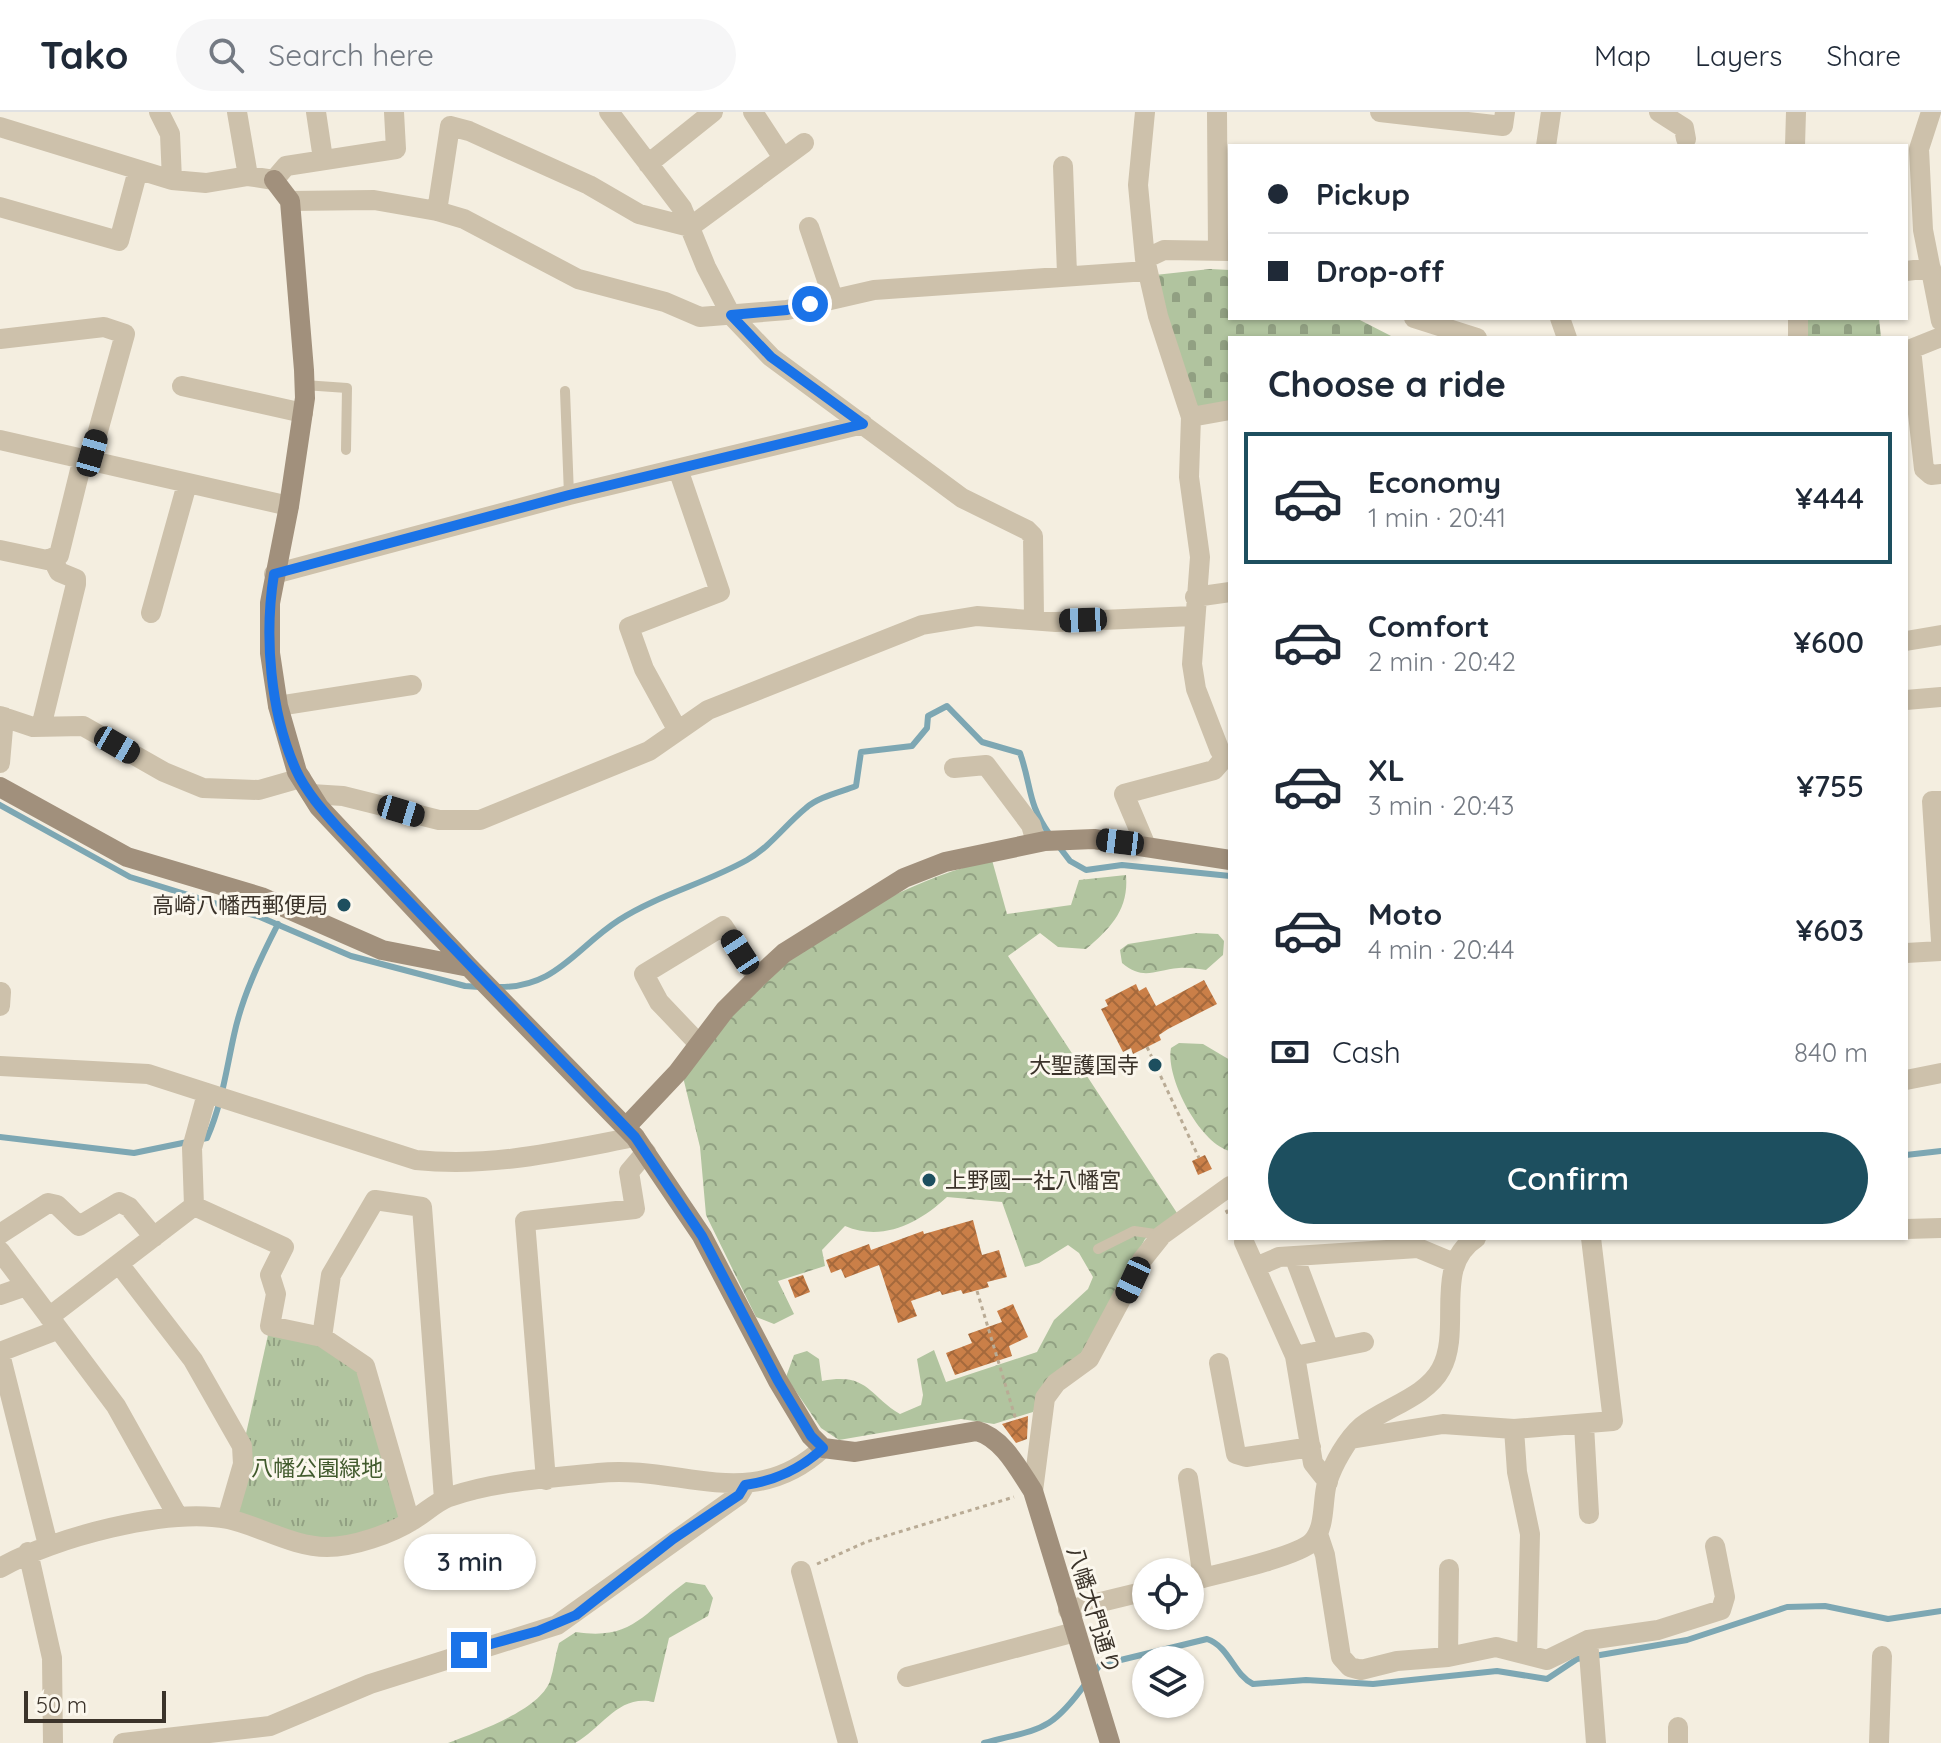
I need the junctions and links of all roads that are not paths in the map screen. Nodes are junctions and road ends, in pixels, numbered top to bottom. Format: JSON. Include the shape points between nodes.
{"nodes":[{"id":1,"x":159,"y":112,"type":"edge"},
{"id":2,"x":237,"y":112,"type":"edge"},
{"id":3,"x":316,"y":112,"type":"edge"},
{"id":4,"x":394,"y":112,"type":"edge"},
{"id":5,"x":609,"y":112,"type":"edge"},
{"id":6,"x":713,"y":112,"type":"edge"},
{"id":7,"x":753,"y":112,"type":"edge"},
{"id":8,"x":1145,"y":112,"type":"edge"},
{"id":9,"x":1217,"y":112,"type":"edge"},
{"id":10,"x":1380,"y":112,"type":"edge"},
{"id":11,"x":1505,"y":112,"type":"edge"},
{"id":12,"x":1551,"y":112,"type":"edge"},
{"id":13,"x":1659,"y":112,"type":"edge"},
{"id":14,"x":1796,"y":112,"type":"edge"},
{"id":15,"x":1931,"y":112,"type":"edge"},
{"id":16,"x":690,"y":120,"type":"edge"},
{"id":17,"x":0,"y":127,"type":"edge"},
{"id":18,"x":1686,"y":139,"type":"dead end"},
{"id":19,"x":804,"y":143,"type":"dead end"},
{"id":20,"x":1546,"y":144,"type":"edge"},
{"id":21,"x":1795,"y":144,"type":"edge"},
{"id":22,"x":783,"y":158,"type":"junction"},
{"id":23,"x":323,"y":159,"type":"junction"},
{"id":24,"x":648,"y":164,"type":"junction"},
{"id":25,"x":1063,"y":166,"type":"dead end"},
{"id":26,"x":138,"y":170,"type":"junction"},
{"id":27,"x":248,"y":176,"type":"junction"},
{"id":28,"x":172,"y":180,"type":"junction"},
{"id":29,"x":274,"y":180,"type":"junction"},
{"id":30,"x":290,"y":201,"type":"junction"},
{"id":31,"x":0,"y":207,"type":"edge"},
{"id":32,"x":437,"y":211,"type":"junction"},
{"id":33,"x":690,"y":227,"type":"junction"},
{"id":34,"x":809,"y":227,"type":"dead end"},
{"id":35,"x":1224,"y":251,"type":"edge"},
{"id":36,"x":1146,"y":265,"type":"junction"},
{"id":37,"x":1931,"y":268,"type":"junction"},
{"id":38,"x":1908,"y":271,"type":"edge"},
{"id":39,"x":1067,"y":274,"type":"junction"},
{"id":40,"x":833,"y":298,"type":"junction"},
{"id":41,"x":731,"y":315,"type":"junction"},
{"id":42,"x":1420,"y":320,"type":"edge"},
{"id":43,"x":1941,"y":321,"type":"edge"},
{"id":44,"x":1471,"y":336,"type":"edge"},
{"id":45,"x":1941,"y":337,"type":"edge"},
{"id":46,"x":0,"y":339,"type":"edge"},
{"id":47,"x":1909,"y":350,"type":"edge"},
{"id":48,"x":304,"y":385,"type":"junction"},
{"id":49,"x":182,"y":386,"type":"dead end"},
{"id":50,"x":565,"y":391,"type":"dead end"},
{"id":51,"x":1228,"y":410,"type":"edge"},
{"id":52,"x":303,"y":413,"type":"junction"},
{"id":53,"x":1191,"y":417,"type":"junction"},
{"id":54,"x":863,"y":424,"type":"junction"},
{"id":55,"x":0,"y":440,"type":"edge"},
{"id":56,"x":346,"y":450,"type":"dead end"},
{"id":57,"x":86,"y":459,"type":"junction"},
{"id":58,"x":678,"y":469,"type":"junction"},
{"id":59,"x":1941,"y":474,"type":"edge"},
{"id":60,"x":187,"y":484,"type":"junction"},
{"id":61,"x":569,"y":495,"type":"junction"},
{"id":62,"x":289,"y":506,"type":"junction"},
{"id":63,"x":0,"y":550,"type":"edge"},
{"id":64,"x":53,"y":560,"type":"junction"},
{"id":65,"x":274,"y":574,"type":"junction"},
{"id":66,"x":1228,"y":593,"type":"edge"},
{"id":67,"x":1194,"y":606,"type":"junction"},
{"id":68,"x":151,"y":613,"type":"dead end"},
{"id":69,"x":1034,"y":618,"type":"junction"},
{"id":70,"x":1941,"y":635,"type":"edge"},
{"id":71,"x":1908,"y":641,"type":"edge"},
{"id":72,"x":412,"y":685,"type":"dead end"},
{"id":73,"x":1941,"y":697,"type":"edge"},
{"id":74,"x":1908,"y":700,"type":"edge"},
{"id":75,"x":278,"y":706,"type":"junction"},
{"id":76,"x":2,"y":716,"type":"edge"},
{"id":77,"x":41,"y":727,"type":"junction"},
{"id":78,"x":678,"y":731,"type":"junction"},
{"id":79,"x":1228,"y":755,"type":"edge"},
{"id":80,"x":1228,"y":756,"type":"edge"},
{"id":81,"x":0,"y":763,"type":"edge"},
{"id":82,"x":954,"y":768,"type":"dead end"},
{"id":83,"x":306,"y":786,"type":"junction"},
{"id":84,"x":0,"y":787,"type":"edge"},
{"id":85,"x":1941,"y":801,"type":"edge"},
{"id":86,"x":1036,"y":842,"type":"junction"},
{"id":87,"x":1146,"y":846,"type":"junction"},
{"id":88,"x":1228,"y":860,"type":"edge"},
{"id":89,"x":1941,"y":941,"type":"edge"},
{"id":90,"x":1941,"y":951,"type":"edge"},
{"id":91,"x":1908,"y":953,"type":"edge"},
{"id":92,"x":469,"y":967,"type":"junction"},
{"id":93,"x":757,"y":978,"type":"junction"},
{"id":94,"x":699,"y":1044,"type":"junction"},
{"id":95,"x":0,"y":1066,"type":"edge"},
{"id":96,"x":1941,"y":1073,"type":"edge"},
{"id":97,"x":1908,"y":1080,"type":"edge"},
{"id":98,"x":207,"y":1094,"type":"junction"},
{"id":99,"x":636,"y":1138,"type":"junction"},
{"id":100,"x":1228,"y":1187,"type":"edge"},
{"id":101,"x":194,"y":1206,"type":"junction"},
{"id":102,"x":1941,"y":1228,"type":"edge"},
{"id":103,"x":1908,"y":1229,"type":"edge"},
{"id":104,"x":0,"y":1234,"type":"edge"},
{"id":105,"x":1162,"y":1235,"type":"junction"},
{"id":106,"x":154,"y":1237,"type":"junction"},
{"id":107,"x":1474,"y":1240,"type":"edge"},
{"id":108,"x":1591,"y":1240,"type":"edge"},
{"id":109,"x":1244,"y":1242,"type":"dead end"},
{"id":110,"x":1098,"y":1249,"type":"dead end"},
{"id":111,"x":0,"y":1251,"type":"edge"},
{"id":112,"x":1294,"y":1256,"type":"junction"},
{"id":113,"x":1454,"y":1263,"type":"junction"},
{"id":114,"x":119,"y":1264,"type":"junction"},
{"id":115,"x":1256,"y":1267,"type":"junction"},
{"id":116,"x":26,"y":1286,"type":"junction"},
{"id":117,"x":0,"y":1295,"type":"edge"},
{"id":118,"x":53,"y":1324,"type":"junction"},
{"id":119,"x":322,"y":1337,"type":"junction"},
{"id":120,"x":1364,"y":1342,"type":"dead end"},
{"id":121,"x":1329,"y":1349,"type":"junction"},
{"id":122,"x":0,"y":1353,"type":"edge"},
{"id":123,"x":1295,"y":1356,"type":"junction"},
{"id":124,"x":1219,"y":1363,"type":"dead end"},
{"id":125,"x":1584,"y":1425,"type":"junction"},
{"id":126,"x":1514,"y":1429,"type":"junction"},
{"id":127,"x":1351,"y":1439,"type":"junction"},
{"id":128,"x":1311,"y":1447,"type":"junction"},
{"id":129,"x":823,"y":1448,"type":"junction"},
{"id":130,"x":1188,"y":1478,"type":"dead end"},
{"id":131,"x":546,"y":1480,"type":"junction"},
{"id":132,"x":1328,"y":1482,"type":"junction"},
{"id":133,"x":745,"y":1485,"type":"junction"},
{"id":134,"x":1033,"y":1491,"type":"junction"},
{"id":135,"x":444,"y":1499,"type":"junction"},
{"id":136,"x":1589,"y":1514,"type":"dead end"},
{"id":137,"x":177,"y":1515,"type":"junction"},
{"id":138,"x":227,"y":1519,"type":"junction"},
{"id":139,"x":410,"y":1522,"type":"junction"},
{"id":140,"x":1318,"y":1534,"type":"junction"},
{"id":141,"x":48,"y":1545,"type":"junction"},
{"id":142,"x":1715,"y":1546,"type":"dead end"},
{"id":143,"x":28,"y":1552,"type":"junction"},
{"id":144,"x":1194,"y":1558,"type":"edge"},
{"id":145,"x":0,"y":1568,"type":"edge"},
{"id":146,"x":1449,"y":1569,"type":"dead end"},
{"id":147,"x":801,"y":1571,"type":"road end"},
{"id":148,"x":1204,"y":1577,"type":"edge"},
{"id":149,"x":1132,"y":1594,"type":"edge"},
{"id":150,"x":1068,"y":1610,"type":"junction"},
{"id":151,"x":1075,"y":1632,"type":"junction"},
{"id":152,"x":1588,"y":1640,"type":"junction"},
{"id":153,"x":1527,"y":1655,"type":"junction"},
{"id":154,"x":1882,"y":1656,"type":"dead end"},
{"id":155,"x":1448,"y":1657,"type":"junction"},
{"id":156,"x":907,"y":1677,"type":"dead end"},
{"id":157,"x":53,"y":1743,"type":"edge"},
{"id":158,"x":123,"y":1743,"type":"edge"},
{"id":159,"x":848,"y":1743,"type":"edge"},
{"id":160,"x":1110,"y":1743,"type":"edge"},
{"id":161,"x":1596,"y":1743,"type":"edge"},
{"id":162,"x":1879,"y":1743,"type":"edge"}],
"edges":[{"from":1,"to":28,"type":"street","via":[[170,134]]},
{"from":2,"to":27,"type":"street"},
{"from":3,"to":23,"type":"street"},
{"from":4,"to":23,"type":"street","via":[[396,149]]},
{"from":5,"to":24,"type":"street"},
{"from":6,"to":16,"type":"street"},
{"from":7,"to":22,"type":"street"},
{"from":8,"to":36,"type":"street","via":[[1138,185]]},
{"from":9,"to":35,"type":"street"},
{"from":10,"to":11,"type":"street","via":[[1503,126]]},
{"from":12,"to":20,"type":"street"},
{"from":13,"to":18,"type":"street","via":[[1684,128]]},
{"from":14,"to":21,"type":"street"},
{"from":15,"to":37,"type":"street","via":[[1919,149],[1923,230]]},
{"from":16,"to":24,"type":"street"},
{"from":17,"to":26,"type":"street"},
{"from":19,"to":22,"type":"street"},
{"from":22,"to":33,"type":"street"},
{"from":23,"to":29,"type":"street","via":[[286,166]]},
{"from":24,"to":33,"type":"street"},
{"from":25,"to":39,"type":"street"},
{"from":26,"to":28,"type":"street"},
{"from":26,"to":31,"type":"street","via":[[119,241]]},
{"from":27,"to":28,"type":"street","via":[[206,183]]},
{"from":27,"to":29,"type":"street"},
{"from":29,"to":30,"type":"street"},
{"from":30,"to":32,"type":"street","via":[[374,200]]},
{"from":30,"to":48,"type":"street"},
{"from":32,"to":33,"type":"street","via":[[450,126],[589,185],[639,214]]},
{"from":32,"to":41,"type":"street","via":[[464,219],[578,279],[700,317]]},
{"from":33,"to":41,"type":"street"},
{"from":34,"to":40,"type":"street"},
{"from":35,"to":36,"type":"street","via":[[1164,250]]},
{"from":36,"to":39,"type":"street"},
{"from":36,"to":53,"type":"street"},
{"from":37,"to":38,"type":"street"},
{"from":37,"to":43,"type":"street"},
{"from":39,"to":40,"type":"street"},
{"from":40,"to":41,"type":"street","via":[[787,310]]},
{"from":41,"to":54,"type":"street","via":[[771,357]]},
{"from":42,"to":44,"type":"street"},
{"from":45,"to":47,"type":"street"},
{"from":46,"to":57,"type":"street","via":[[104,327],[125,334]]},
{"from":47,"to":59,"type":"street","via":[[1924,469]]},
{"from":48,"to":52,"type":"street"},
{"from":48,"to":56,"type":"lane","via":[[347,388]]},
{"from":49,"to":52,"type":"street"},
{"from":50,"to":61,"type":"lane"},
{"from":51,"to":53,"type":"street"},
{"from":52,"to":62,"type":"street"},
{"from":53,"to":67,"type":"street","via":[[1189,477],[1200,557]]},
{"from":54,"to":58,"type":"street"},
{"from":54,"to":69,"type":"street","via":[[962,498],[1033,536]]},
{"from":55,"to":57,"type":"street"},
{"from":57,"to":60,"type":"street"},
{"from":57,"to":64,"type":"street","via":[[59,555]]},
{"from":58,"to":61,"type":"street"},
{"from":58,"to":78,"type":"street","via":[[720,592],[629,627],[644,669]]},
{"from":60,"to":62,"type":"street"},
{"from":60,"to":68,"type":"street"},
{"from":61,"to":65,"type":"street"},
{"from":62,"to":65,"type":"street"},
{"from":63,"to":64,"type":"street"},
{"from":64,"to":77,"type":"street","via":[[76,584]]},
{"from":65,"to":75,"type":"street","via":[[270,653]]},
{"from":66,"to":67,"type":"street"},
{"from":67,"to":69,"type":"street","via":[[1056,622]]},
{"from":67,"to":79,"type":"street","via":[[1196,689],[1220,751]]},
{"from":69,"to":78,"type":"street","via":[[977,616],[922,625],[708,710]]},
{"from":70,"to":71,"type":"street"},
{"from":72,"to":75,"type":"street"},
{"from":73,"to":74,"type":"street"},
{"from":75,"to":83,"type":"street","via":[[286,741]]},
{"from":76,"to":77,"type":"street"},
{"from":76,"to":81,"type":"street"},
{"from":77,"to":83,"type":"street","via":[[83,726],[203,788]]},
{"from":78,"to":83,"type":"street","via":[[649,751],[480,820],[439,820]]},
{"from":80,"to":87,"type":"street","via":[[1214,770],[1124,794]]},
{"from":82,"to":86,"type":"street","via":[[986,765],[1031,825]]},
{"from":83,"to":92,"type":"street"},
{"from":84,"to":92,"type":"street","via":[[127,857],[261,897],[382,950]]},
{"from":85,"to":89,"type":"street","via":[[1932,801]]},
{"from":86,"to":87,"type":"street","via":[[1094,839]]},
{"from":86,"to":93,"type":"street","via":[[945,862],[904,878],[784,953]]},
{"from":87,"to":88,"type":"street"},
{"from":90,"to":91,"type":"street"},
{"from":92,"to":99,"type":"street"},
{"from":93,"to":94,"type":"street"},
{"from":93,"to":94,"type":"street","via":[[723,926],[644,974],[659,1002]]},
{"from":94,"to":99,"type":"street"},
{"from":95,"to":98,"type":"street","via":[[148,1074]]},
{"from":96,"to":97,"type":"street"},
{"from":98,"to":99,"type":"street","via":[[416,1160],[462,1165]]},
{"from":98,"to":101,"type":"street","via":[[192,1148]]},
{"from":99,"to":129,"type":"street","via":[[702,1236],[778,1381]]},
{"from":99,"to":131,"type":"street","via":[[629,1172],[635,1209],[525,1221]]},
{"from":100,"to":105,"type":"street"},
{"from":101,"to":106,"type":"street"},
{"from":101,"to":119,"type":"street","via":[[284,1247],[270,1275],[276,1294],[270,1326]]},
{"from":102,"to":103,"type":"street"},
{"from":104,"to":106,"type":"street","via":[[48,1203],[79,1226],[119,1202]]},
{"from":105,"to":110,"type":"lane","via":[[1134,1231]]},
{"from":105,"to":134,"type":"street","via":[[1142,1260],[1089,1359],[1045,1398]]},
{"from":106,"to":114,"type":"street"},
{"from":107,"to":113,"type":"street"},
{"from":108,"to":125,"type":"street","via":[[1613,1421]]},
{"from":109,"to":115,"type":"street"},
{"from":111,"to":116,"type":"street"},
{"from":112,"to":113,"type":"street","via":[[1418,1248]]},
{"from":112,"to":115,"type":"street"},
{"from":112,"to":121,"type":"street"},
{"from":113,"to":127,"type":"street","via":[[1441,1369]]},
{"from":114,"to":118,"type":"street"},
{"from":114,"to":138,"type":"street","via":[[193,1360],[242,1446],[243,1464]]},
{"from":115,"to":123,"type":"street"},
{"from":116,"to":117,"type":"street"},
{"from":116,"to":118,"type":"street"},
{"from":118,"to":122,"type":"street"},
{"from":118,"to":137,"type":"street","via":[[116,1406]]},
{"from":119,"to":135,"type":"street","via":[[331,1275],[375,1200],[422,1207]]},
{"from":119,"to":139,"type":"street","via":[[365,1366]]},
{"from":120,"to":121,"type":"street"},
{"from":121,"to":123,"type":"street"},
{"from":122,"to":141,"type":"street"},
{"from":123,"to":128,"type":"street"},
{"from":124,"to":128,"type":"street","via":[[1236,1454]]},
{"from":125,"to":126,"type":"street"},
{"from":125,"to":136,"type":"street"},
{"from":126,"to":127,"type":"street","via":[[1443,1424]]},
{"from":126,"to":153,"type":"street","via":[[1530,1534]]},
{"from":127,"to":132,"type":"street"},
{"from":128,"to":132,"type":"street","via":[[1313,1463]]},
{"from":129,"to":133,"type":"street","via":[[784,1474]]},
{"from":129,"to":134,"type":"street","via":[[855,1452],[977,1431],[990,1434]]},
{"from":130,"to":144,"type":"street"},
{"from":131,"to":133,"type":"street","via":[[633,1472]]},
{"from":131,"to":135,"type":"street"},
{"from":132,"to":140,"type":"street"},
{"from":133,"to":158,"type":"street","via":[[739,1495],[557,1625],[370,1684],[270,1726]]},
{"from":134,"to":150,"type":"street","name":"八幡大門通り"},
{"from":135,"to":139,"type":"street"},
{"from":137,"to":138,"type":"street"},
{"from":137,"to":141,"type":"street"},
{"from":138,"to":139,"type":"street","via":[[327,1547]]},
{"from":140,"to":148,"type":"street","via":[[1297,1551]]},
{"from":140,"to":155,"type":"street","via":[[1345,1663],[1361,1670]]},
{"from":141,"to":143,"type":"street"},
{"from":142,"to":152,"type":"street","via":[[1725,1597],[1721,1610],[1658,1630]]},
{"from":143,"to":145,"type":"street"},
{"from":143,"to":157,"type":"street","via":[[52,1658]]},
{"from":146,"to":155,"type":"street"},
{"from":147,"to":159,"type":"street"},
{"from":149,"to":150,"type":"street"},
{"from":150,"to":151,"type":"street","name":"八幡大門通り"},
{"from":151,"to":156,"type":"street"},
{"from":151,"to":160,"type":"street","name":"八幡大門通り"},
{"from":152,"to":153,"type":"street","via":[[1547,1660]]},
{"from":152,"to":161,"type":"street"},
{"from":153,"to":155,"type":"street","via":[[1496,1647]]},
{"from":154,"to":162,"type":"street"}]}
